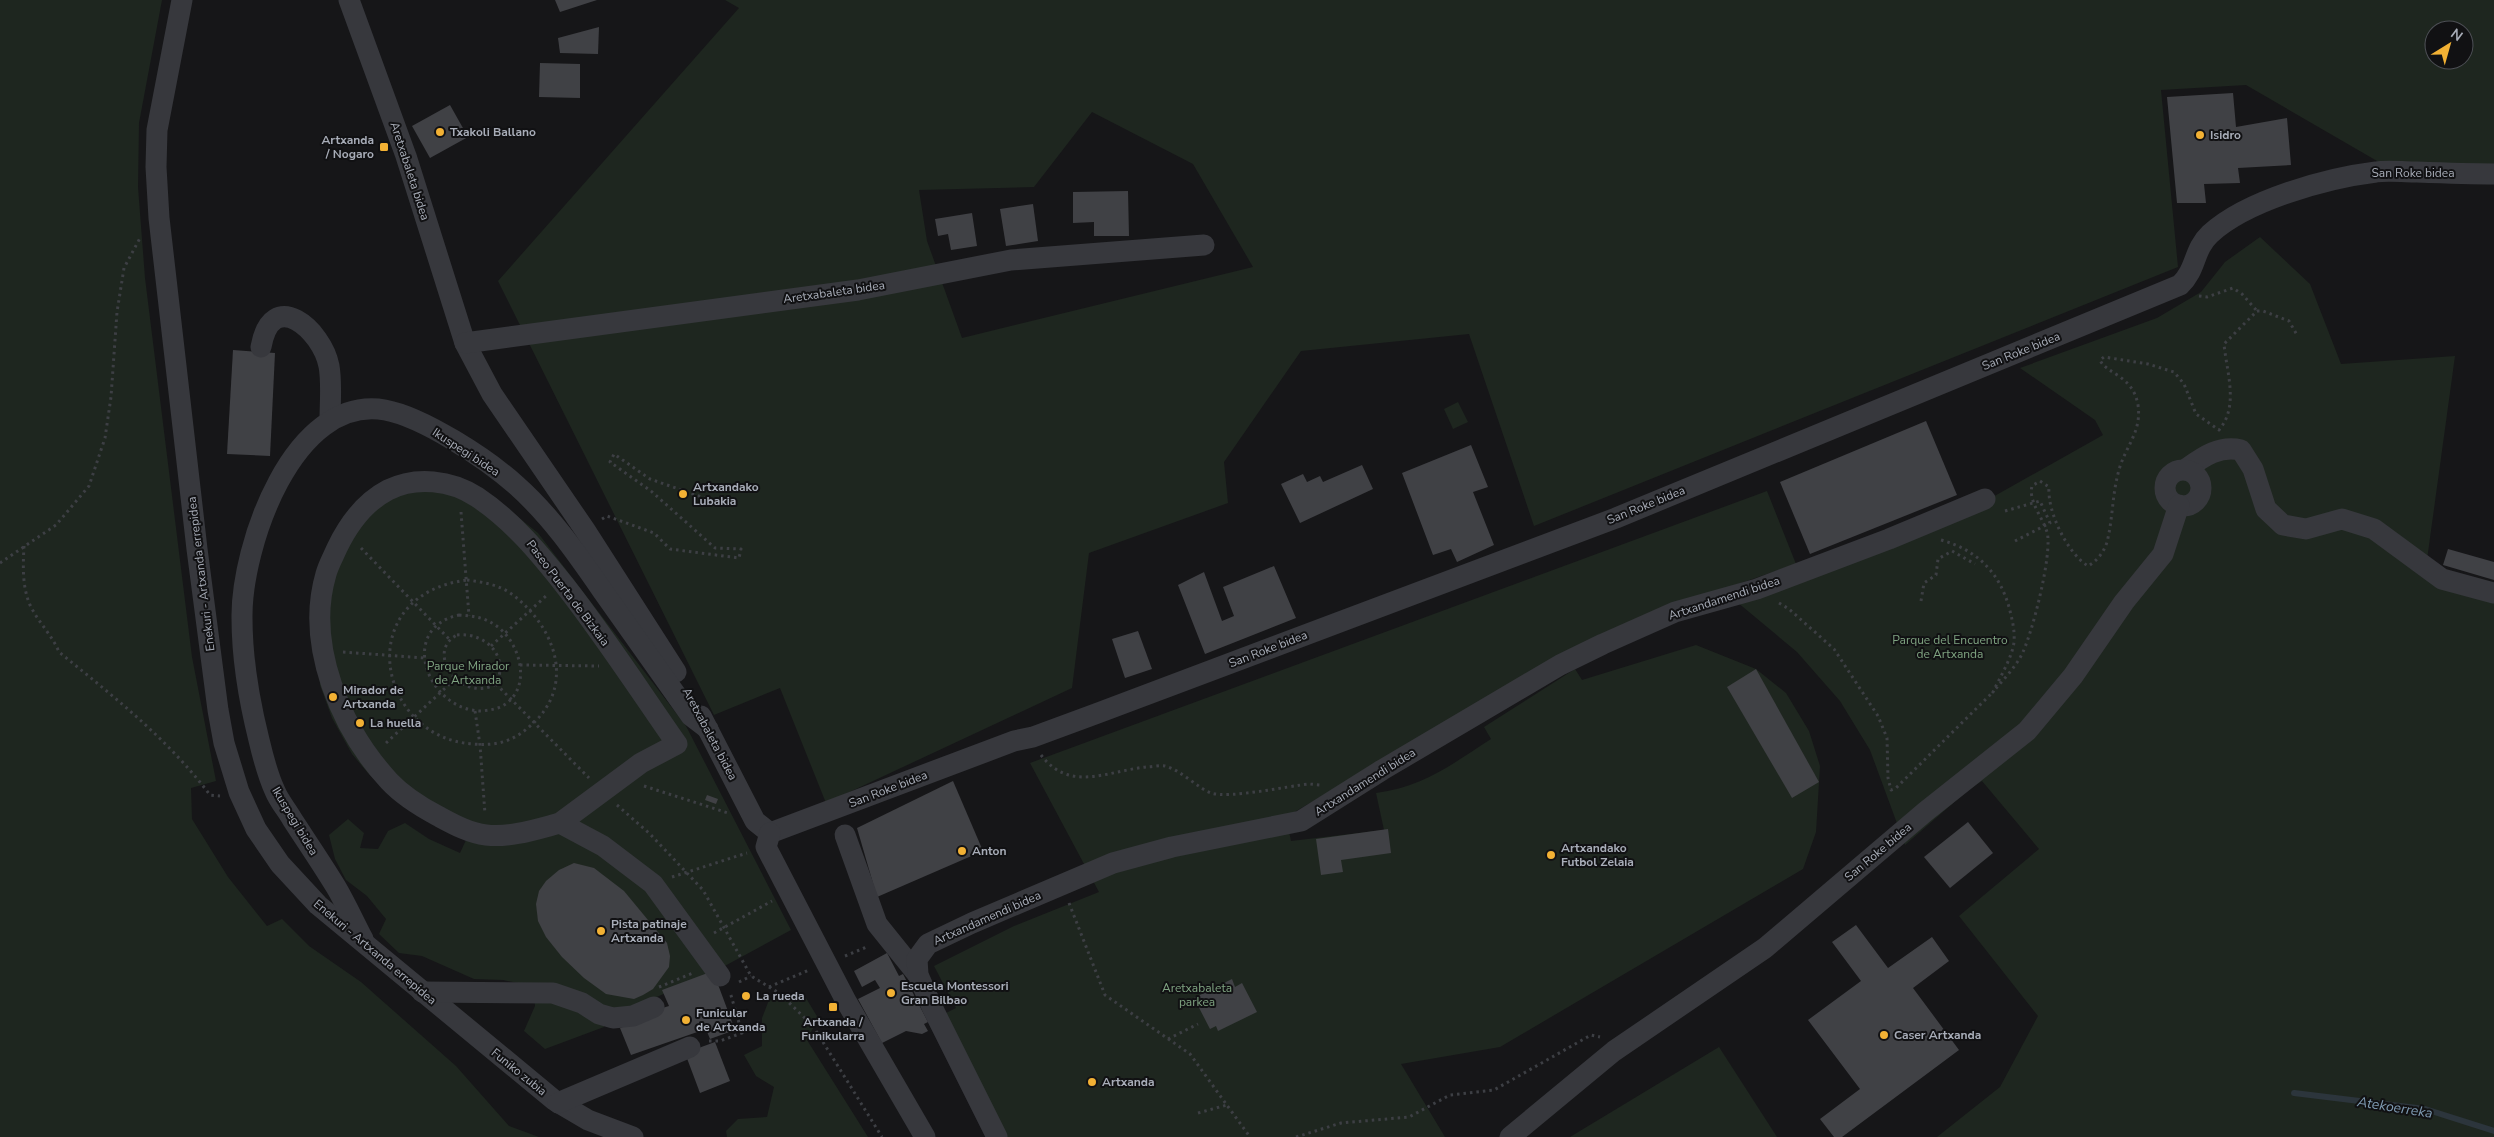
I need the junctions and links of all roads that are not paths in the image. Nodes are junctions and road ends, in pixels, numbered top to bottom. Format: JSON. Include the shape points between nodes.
{"nodes":[{"id":1,"x":182,"y":0,"type":"edge"},
{"id":2,"x":349,"y":0,"type":"edge"},
{"id":3,"x":2494,"y":174,"type":"edge"},
{"id":4,"x":1204,"y":245,"type":"dead end"},
{"id":5,"x":465,"y":344,"type":"junction"},
{"id":6,"x":261,"y":347,"type":"dead end"},
{"id":7,"x":330,"y":420,"type":"junction"},
{"id":8,"x":1985,"y":498,"type":"dead end"},
{"id":9,"x":2494,"y":593,"type":"edge"},
{"id":10,"x":708,"y":729,"type":"junction"},
{"id":11,"x":560,"y":822,"type":"junction"},
{"id":12,"x":764,"y":834,"type":"junction"},
{"id":13,"x":845,"y":835,"type":"dead end"},
{"id":14,"x":368,"y":948,"type":"junction"},
{"id":15,"x":918,"y":975,"type":"junction"},
{"id":16,"x":720,"y":976,"type":"road end"},
{"id":17,"x":422,"y":992,"type":"junction"},
{"id":18,"x":654,"y":1007,"type":"road end"},
{"id":19,"x":485,"y":1044,"type":"joint"},
{"id":20,"x":690,"y":1047,"type":"road end"},
{"id":21,"x":556,"y":1102,"type":"junction"},
{"id":22,"x":633,"y":1137,"type":"edge"},
{"id":23,"x":926,"y":1137,"type":"edge"},
{"id":24,"x":997,"y":1137,"type":"edge"},
{"id":25,"x":1510,"y":1137,"type":"edge"}],
"edges":[{"from":1,"to":14,"type":"street","name":"Enekuri - Artxanda errepidea","via":[[157,130],[156,167],[197,549],[224,743],[242,800],[256,829],[280,864],[318,904]]},
{"from":2,"to":5,"type":"street","name":"Aretxabaleta bidea","via":[[406,156]]},
{"from":3,"to":12,"type":"street","name":"San Roke bidea","via":[[2377,171],[2289,192],[2227,222],[2210,235],[2198,249],[2189,277],[2180,285],[1616,518],[1033,737],[1014,741]]},
{"from":4,"to":5,"type":"street","name":"Aretxabaleta bidea","via":[[1011,260],[858,290]]},
{"from":5,"to":10,"type":"street","name":"Aretxabaleta bidea","via":[[492,394],[585,530],[686,687]]},
{"from":6,"to":7,"type":"street","via":[[264,331],[270,321],[279,316],[294,318],[309,328],[329,365]]},
{"from":7,"to":10,"type":"street","name":"Ikuspegi bidea","via":[[354,412],[385,410],[450,439],[514,483],[565,537],[691,716]]},
{"from":7,"to":14,"type":"street","name":"Ikuspegi bidea","via":[[309,437],[284,473],[260,521],[246,569],[242,616],[246,677],[259,742],[275,792],[336,889]]},
{"from":8,"to":15,"type":"street","name":"Artxandamendi bidea","via":[[1757,589],[1675,612],[1560,665],[1301,821],[1172,847],[1113,863],[972,923],[928,944],[917,959]]},
{"from":9,"to":25,"type":"street","name":"San Roke bidea","via":[[2442,579],[2374,529],[2342,519],[2306,529],[2283,525],[2266,509],[2253,469],[2241,450],[2228,448],[2208,454],[2186,470],[2173,472],[2165,482],[2166,494],[2168,499],[2179,505],[2163,554],[2124,602],[2073,676],[2027,731],[1925,812],[1765,948],[1614,1051]]},
{"from":10,"to":12,"type":"street","name":"Aretxabaleta bidea"},
{"from":11,"to":11,"type":"street","name":"Paseo Puerta de Bizkaia","via":[[641,763],[676,744],[624,667],[527,538],[476,496],[429,480],[403,483],[374,498],[344,532],[326,574],[320,612],[330,684],[341,710],[370,758],[390,783],[421,806],[457,826],[487,835],[525,832]]},
{"from":11,"to":16,"type":"street","via":[[603,846],[653,884]]},
{"from":12,"to":23,"type":"street","name":"Aretxabaleta bidea","via":[[789,892],[846,1002]]},
{"from":13,"to":15,"type":"street","via":[[877,924]]},
{"from":14,"to":17,"type":"street","name":"Enekuri - Artxanda errepidea"},
{"from":15,"to":24,"type":"street"},
{"from":17,"to":18,"type":"street","via":[[553,992],[613,1018],[633,1016]]},
{"from":17,"to":19,"type":"street","name":"Enekuri - Artxanda errepidea"},
{"from":19,"to":21,"type":"street","name":"Funiko zubia"},
{"from":20,"to":21,"type":"street"},
{"from":21,"to":22,"type":"street","via":[[588,1120]]}]}
